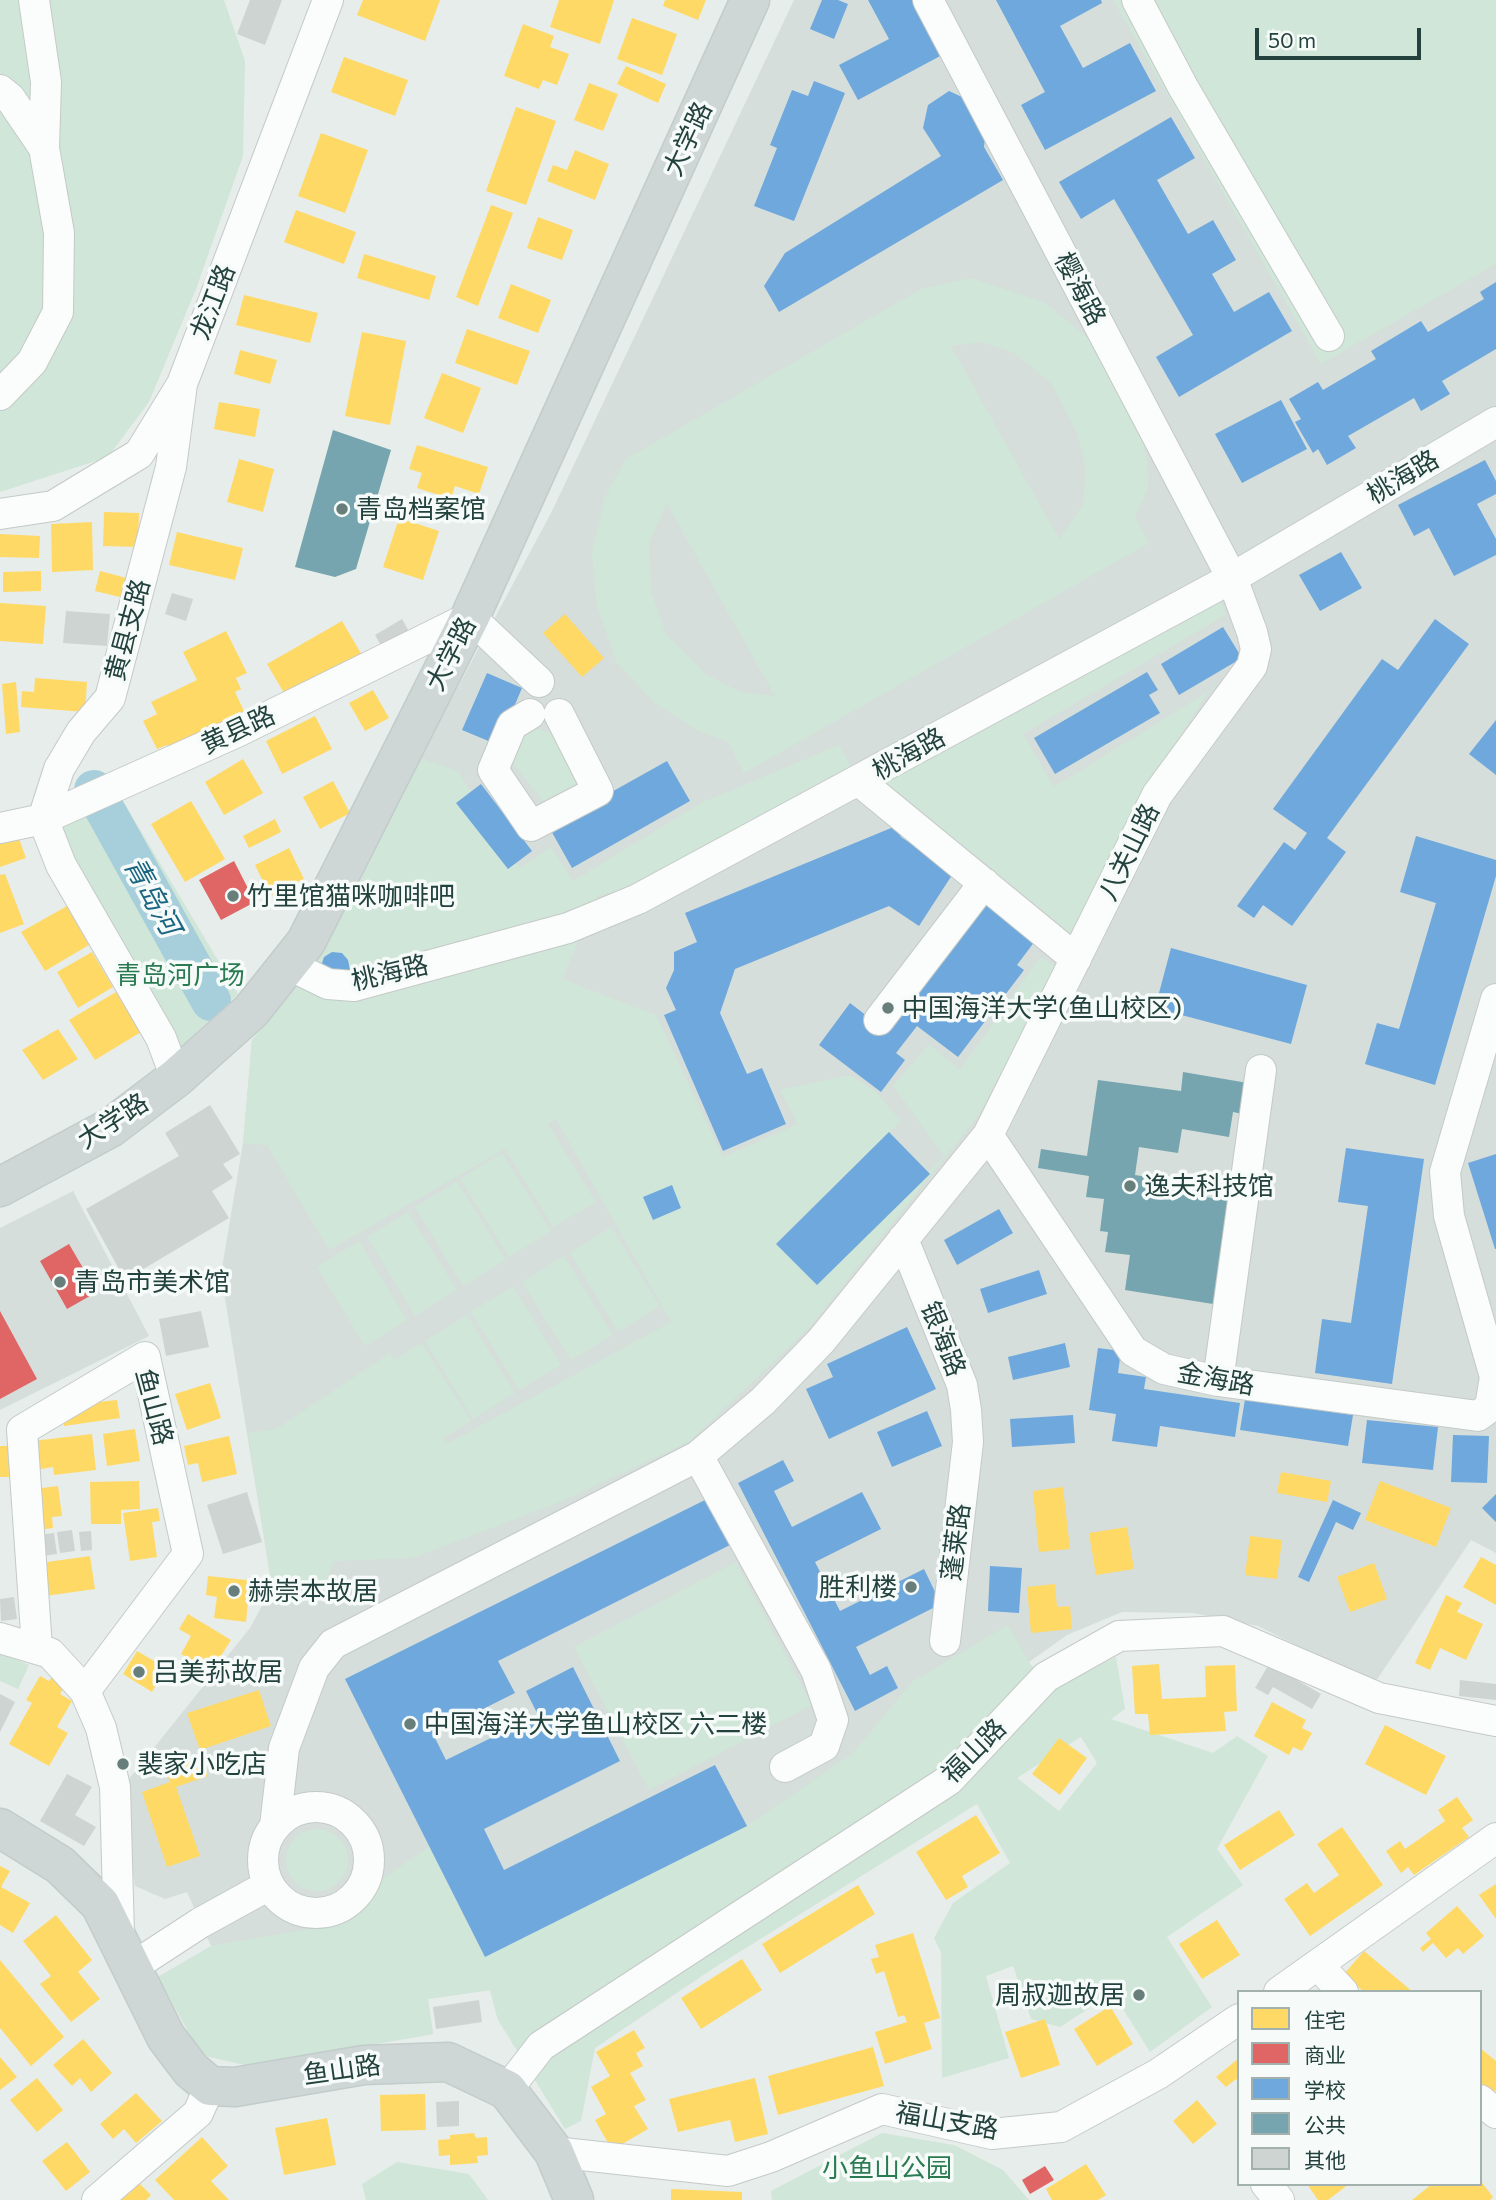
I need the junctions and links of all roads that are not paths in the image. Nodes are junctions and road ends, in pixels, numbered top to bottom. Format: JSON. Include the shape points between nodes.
{"nodes":[{"id":1,"x":34,"y":0,"type":"edge"},
{"id":2,"x":328,"y":0,"type":"edge"},
{"id":3,"x":750,"y":0,"type":"edge"},
{"id":4,"x":928,"y":0,"type":"edge"},
{"id":5,"x":1136,"y":0,"type":"edge"},
{"id":6,"x":0,"y":90,"type":"edge"},
{"id":7,"x":44,"y":148,"type":"junction"},
{"id":8,"x":1329,"y":336,"type":"dead end"},
{"id":9,"x":182,"y":384,"type":"junction"},
{"id":10,"x":0,"y":395,"type":"edge"},
{"id":11,"x":1496,"y":422,"type":"edge"},
{"id":12,"x":0,"y":514,"type":"edge"},
{"id":13,"x":1232,"y":578,"type":"junction"},
{"id":14,"x":470,"y":617,"type":"junction"},
{"id":15,"x":539,"y":682,"type":"junction"},
{"id":16,"x":559,"y":714,"type":"junction"},
{"id":17,"x":530,"y":715,"type":"junction"},
{"id":18,"x":859,"y":781,"type":"junction"},
{"id":19,"x":43,"y":819,"type":"junction"},
{"id":20,"x":0,"y":828,"type":"edge"},
{"id":21,"x":984,"y":883,"type":"junction"},
{"id":22,"x":1076,"y":959,"type":"junction"},
{"id":23,"x":289,"y":965,"type":"junction"},
{"id":24,"x":1496,"y":999,"type":"edge"},
{"id":25,"x":879,"y":1020,"type":"dead end"},
{"id":26,"x":189,"y":1065,"type":"junction"},
{"id":27,"x":1261,"y":1070,"type":"dead end"},
{"id":28,"x":988,"y":1135,"type":"junction"},
{"id":29,"x":0,"y":1187,"type":"edge"},
{"id":30,"x":903,"y":1239,"type":"junction"},
{"id":31,"x":1218,"y":1381,"type":"junction"},
{"id":32,"x":968,"y":1442,"type":"joint"},
{"id":33,"x":698,"y":1456,"type":"junction"},
{"id":34,"x":0,"y":1638,"type":"edge"},
{"id":35,"x":945,"y":1641,"type":"dead end"},
{"id":36,"x":37,"y":1648,"type":"junction"},
{"id":37,"x":85,"y":1691,"type":"junction"},
{"id":38,"x":1496,"y":1721,"type":"edge"},
{"id":39,"x":785,"y":1767,"type":"dead end"},
{"id":40,"x":275,"y":1826,"type":"junction"},
{"id":41,"x":0,"y":1828,"type":"edge"},
{"id":42,"x":1496,"y":1838,"type":"edge"},
{"id":43,"x":269,"y":1885,"type":"junction"},
{"id":44,"x":125,"y":1957,"type":"junction"},
{"id":45,"x":1318,"y":1965,"type":"junction"},
{"id":46,"x":1282,"y":1990,"type":"edge"},
{"id":47,"x":1341,"y":1990,"type":"edge"},
{"id":48,"x":1237,"y":2020,"type":"edge"},
{"id":49,"x":210,"y":2086,"type":"junction"},
{"id":50,"x":508,"y":2090,"type":"junction"},
{"id":51,"x":1482,"y":2102,"type":"edge"},
{"id":52,"x":1496,"y":2113,"type":"edge"},
{"id":53,"x":554,"y":2152,"type":"junction"},
{"id":54,"x":1268,"y":2186,"type":"edge"},
{"id":55,"x":97,"y":2200,"type":"edge"},
{"id":56,"x":574,"y":2200,"type":"edge"},
{"id":57,"x":1279,"y":2200,"type":"edge"}],
"edges":[{"from":1,"to":7,"type":"street","via":[[46,82]]},
{"from":2,"to":9,"type":"street","name":"龙江路"},
{"from":3,"to":14,"type":"main road","name":"大学路"},
{"from":4,"to":13,"type":"street","name":"樱海路"},
{"from":5,"to":8,"type":"street"},
{"from":6,"to":7,"type":"street"},
{"from":7,"to":10,"type":"street","via":[[59,233],[58,312],[32,362]]},
{"from":9,"to":12,"type":"street","name":"龙江路","via":[[139,454],[53,506]]},
{"from":9,"to":19,"type":"street","name":"黄县支路","via":[[171,467],[110,698],[80,732],[59,769]]},
{"from":11,"to":13,"type":"street","name":"桃海路"},
{"from":13,"to":18,"type":"street","name":"桃海路"},
{"from":13,"to":22,"type":"street","name":"八关山路","via":[[1256,649],[1252,666],[1157,796]]},
{"from":14,"to":15,"type":"street"},
{"from":14,"to":19,"type":"street","name":"黄县路","via":[[237,732]]},
{"from":14,"to":23,"type":"main road","name":"大学路","via":[[306,942]]},
{"from":15,"to":16,"type":"street","via":[[552,682],[562,690]]},
{"from":15,"to":17,"type":"street","via":[[525,695]]},
{"from":16,"to":17,"type":"street","via":[[549,720]]},
{"from":16,"to":17,"type":"street","via":[[598,791],[531,826],[493,770],[512,725]]},
{"from":18,"to":21,"type":"street"},
{"from":18,"to":23,"type":"street","name":"桃海路","via":[[638,899],[568,928],[354,986],[328,984]]},
{"from":19,"to":20,"type":"street","name":"黄县路"},
{"from":19,"to":26,"type":"street","via":[[61,865],[161,1038]]},
{"from":21,"to":22,"type":"street"},
{"from":21,"to":25,"type":"street"},
{"from":22,"to":28,"type":"street","name":"八关山路"},
{"from":23,"to":26,"type":"main road","name":"大学路","via":[[251,1011]]},
{"from":24,"to":31,"type":"street","name":"金海路","via":[[1445,1172],[1448,1216],[1495,1377],[1490,1407],[1478,1416]]},
{"from":26,"to":29,"type":"main road","name":"大学路","via":[[110,1128]]},
{"from":27,"to":31,"type":"street"},
{"from":28,"to":30,"type":"street","name":"八关山路"},
{"from":28,"to":31,"type":"street","name":"金海路","via":[[1133,1351],[1164,1370]]},
{"from":30,"to":32,"type":"street","name":"银海路","via":[[962,1385]]},
{"from":30,"to":33,"type":"street","name":"八关山路","via":[[821,1341],[763,1401]]},
{"from":32,"to":35,"type":"street","name":"蓬莱路"},
{"from":33,"to":39,"type":"street","via":[[816,1670],[833,1720],[824,1746]]},
{"from":33,"to":40,"type":"street","name":"八关山路","via":[[332,1644],[314,1668],[284,1748]]},
{"from":34,"to":36,"type":"street"},
{"from":36,"to":37,"type":"street","via":[[50,1653]]},
{"from":36,"to":37,"type":"street","name":"鱼山路","via":[[22,1430],[145,1357],[188,1554]]},
{"from":37,"to":44,"type":"street","via":[[101,1728],[115,1787],[116,1896]]},
{"from":38,"to":50,"type":"street","name":"福山路","via":[[1379,1698],[1223,1631],[1119,1636],[1046,1677],[949,1780],[541,2046]]},
{"from":40,"to":43,"type":"street","via":[[263,1854]]},
{"from":40,"to":43,"type":"street","via":[[306,1808],[324,1807],[341,1813],[365,1839],[368,1865],[359,1891],[330,1911],[295,1909]]},
{"from":41,"to":44,"type":"main road","via":[[60,1865],[100,1904]]},
{"from":42,"to":45,"type":"street"},
{"from":43,"to":44,"type":"street"},
{"from":44,"to":49,"type":"main road","via":[[166,2037]]},
{"from":45,"to":46,"type":"street"},
{"from":45,"to":47,"type":"street"},
{"from":48,"to":53,"type":"street","name":"福山支路","via":[[1158,2074],[1061,2127],[992,2134],[882,2109],[728,2171]]},
{"from":49,"to":50,"type":"main road","name":"鱼山路","via":[[235,2087],[364,2065],[448,2062]]},
{"from":49,"to":55,"type":"street","via":[[198,2113]]},
{"from":50,"to":53,"type":"main road","name":"鱼山路"},
{"from":51,"to":52,"type":"street"},
{"from":53,"to":56,"type":"main road","name":"鱼山路"},
{"from":54,"to":57,"type":"street"}]}
